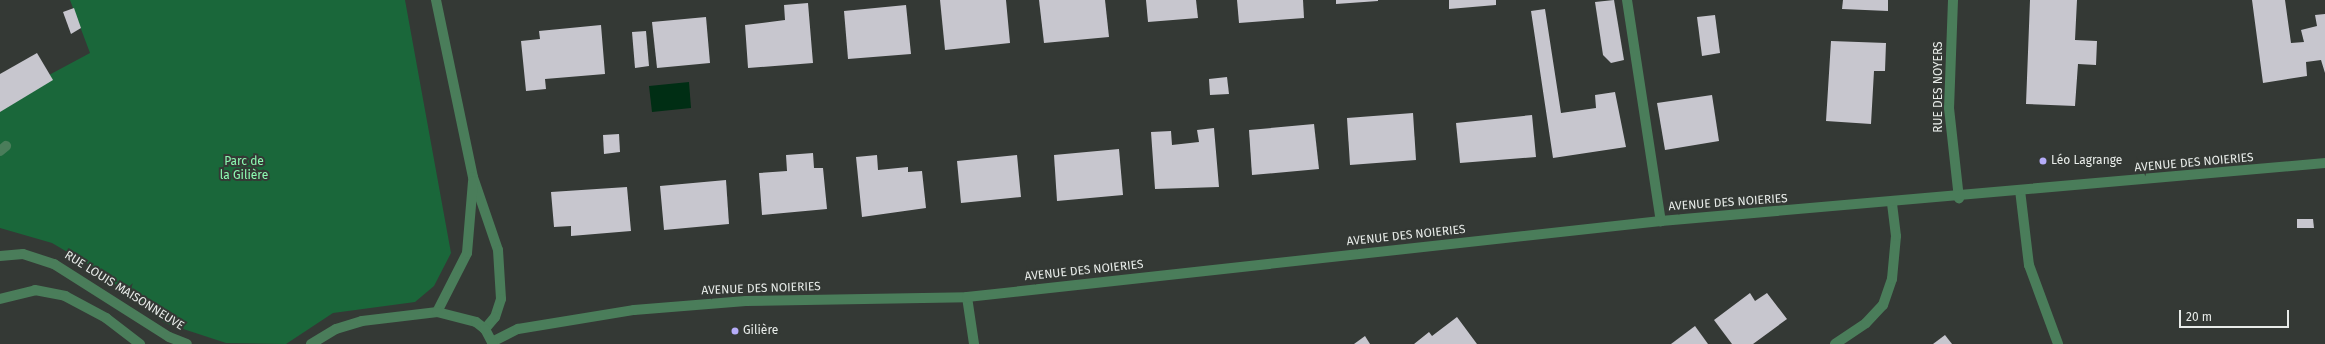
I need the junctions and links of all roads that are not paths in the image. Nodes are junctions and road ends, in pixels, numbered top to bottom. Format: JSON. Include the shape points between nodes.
{"nodes":[{"id":1,"x":436,"y":0,"type":"edge"},
{"id":2,"x":1628,"y":0,"type":"edge"},
{"id":3,"x":1953,"y":0,"type":"edge"},
{"id":4,"x":2325,"y":163,"type":"edge"},
{"id":5,"x":473,"y":177,"type":"junction"},
{"id":6,"x":2020,"y":190,"type":"junction"},
{"id":7,"x":1959,"y":198,"type":"junction"},
{"id":8,"x":1892,"y":203,"type":"junction"},
{"id":9,"x":1661,"y":221,"type":"junction"},
{"id":10,"x":0,"y":256,"type":"edge"},
{"id":11,"x":967,"y":297,"type":"junction"},
{"id":12,"x":0,"y":299,"type":"edge"},
{"id":13,"x":437,"y":312,"type":"junction"},
{"id":14,"x":485,"y":329,"type":"junction"},
{"id":15,"x":493,"y":343,"type":"edge"},
{"id":16,"x":140,"y":344,"type":"edge"},
{"id":17,"x":187,"y":344,"type":"edge"},
{"id":18,"x":311,"y":344,"type":"edge"},
{"id":19,"x":974,"y":344,"type":"edge"},
{"id":20,"x":1835,"y":344,"type":"edge"},
{"id":21,"x":2058,"y":344,"type":"edge"}],
"edges":[{"from":1,"to":5,"type":"street"},
{"from":2,"to":9,"type":"street"},
{"from":3,"to":7,"type":"street","name":"RUE DES NOYERS","via":[[1949,108]]},
{"from":4,"to":6,"type":"street","name":"AVENUE DES NOIERIES"},
{"from":5,"to":13,"type":"street","via":[[467,253]]},
{"from":5,"to":14,"type":"street","via":[[498,250],[500,299],[496,317]]},
{"from":6,"to":7,"type":"street","name":"AVENUE DES NOIERIES"},
{"from":6,"to":21,"type":"street","via":[[2029,265]]},
{"from":7,"to":8,"type":"street","name":"AVENUE DES NOIERIES"},
{"from":8,"to":9,"type":"street","name":"AVENUE DES NOIERIES"},
{"from":8,"to":20,"type":"street","via":[[1896,236],[1893,272],[1883,305],[1866,323]]},
{"from":9,"to":11,"type":"street","name":"AVENUE DES NOIERIES"},
{"from":10,"to":17,"type":"street","name":"RUE LOUIS MAISONNEUVE","via":[[23,254],[54,264],[169,337]]},
{"from":11,"to":15,"type":"street","name":"AVENUE DES NOIERIES","via":[[746,301],[634,310],[518,329]]},
{"from":11,"to":19,"type":"street"},
{"from":12,"to":16,"type":"street","via":[[35,290],[65,296],[106,318]]},
{"from":13,"to":14,"type":"street","via":[[460,316]]},
{"from":13,"to":18,"type":"street","via":[[362,321],[336,329]]},
{"from":14,"to":15,"type":"street"}]}
